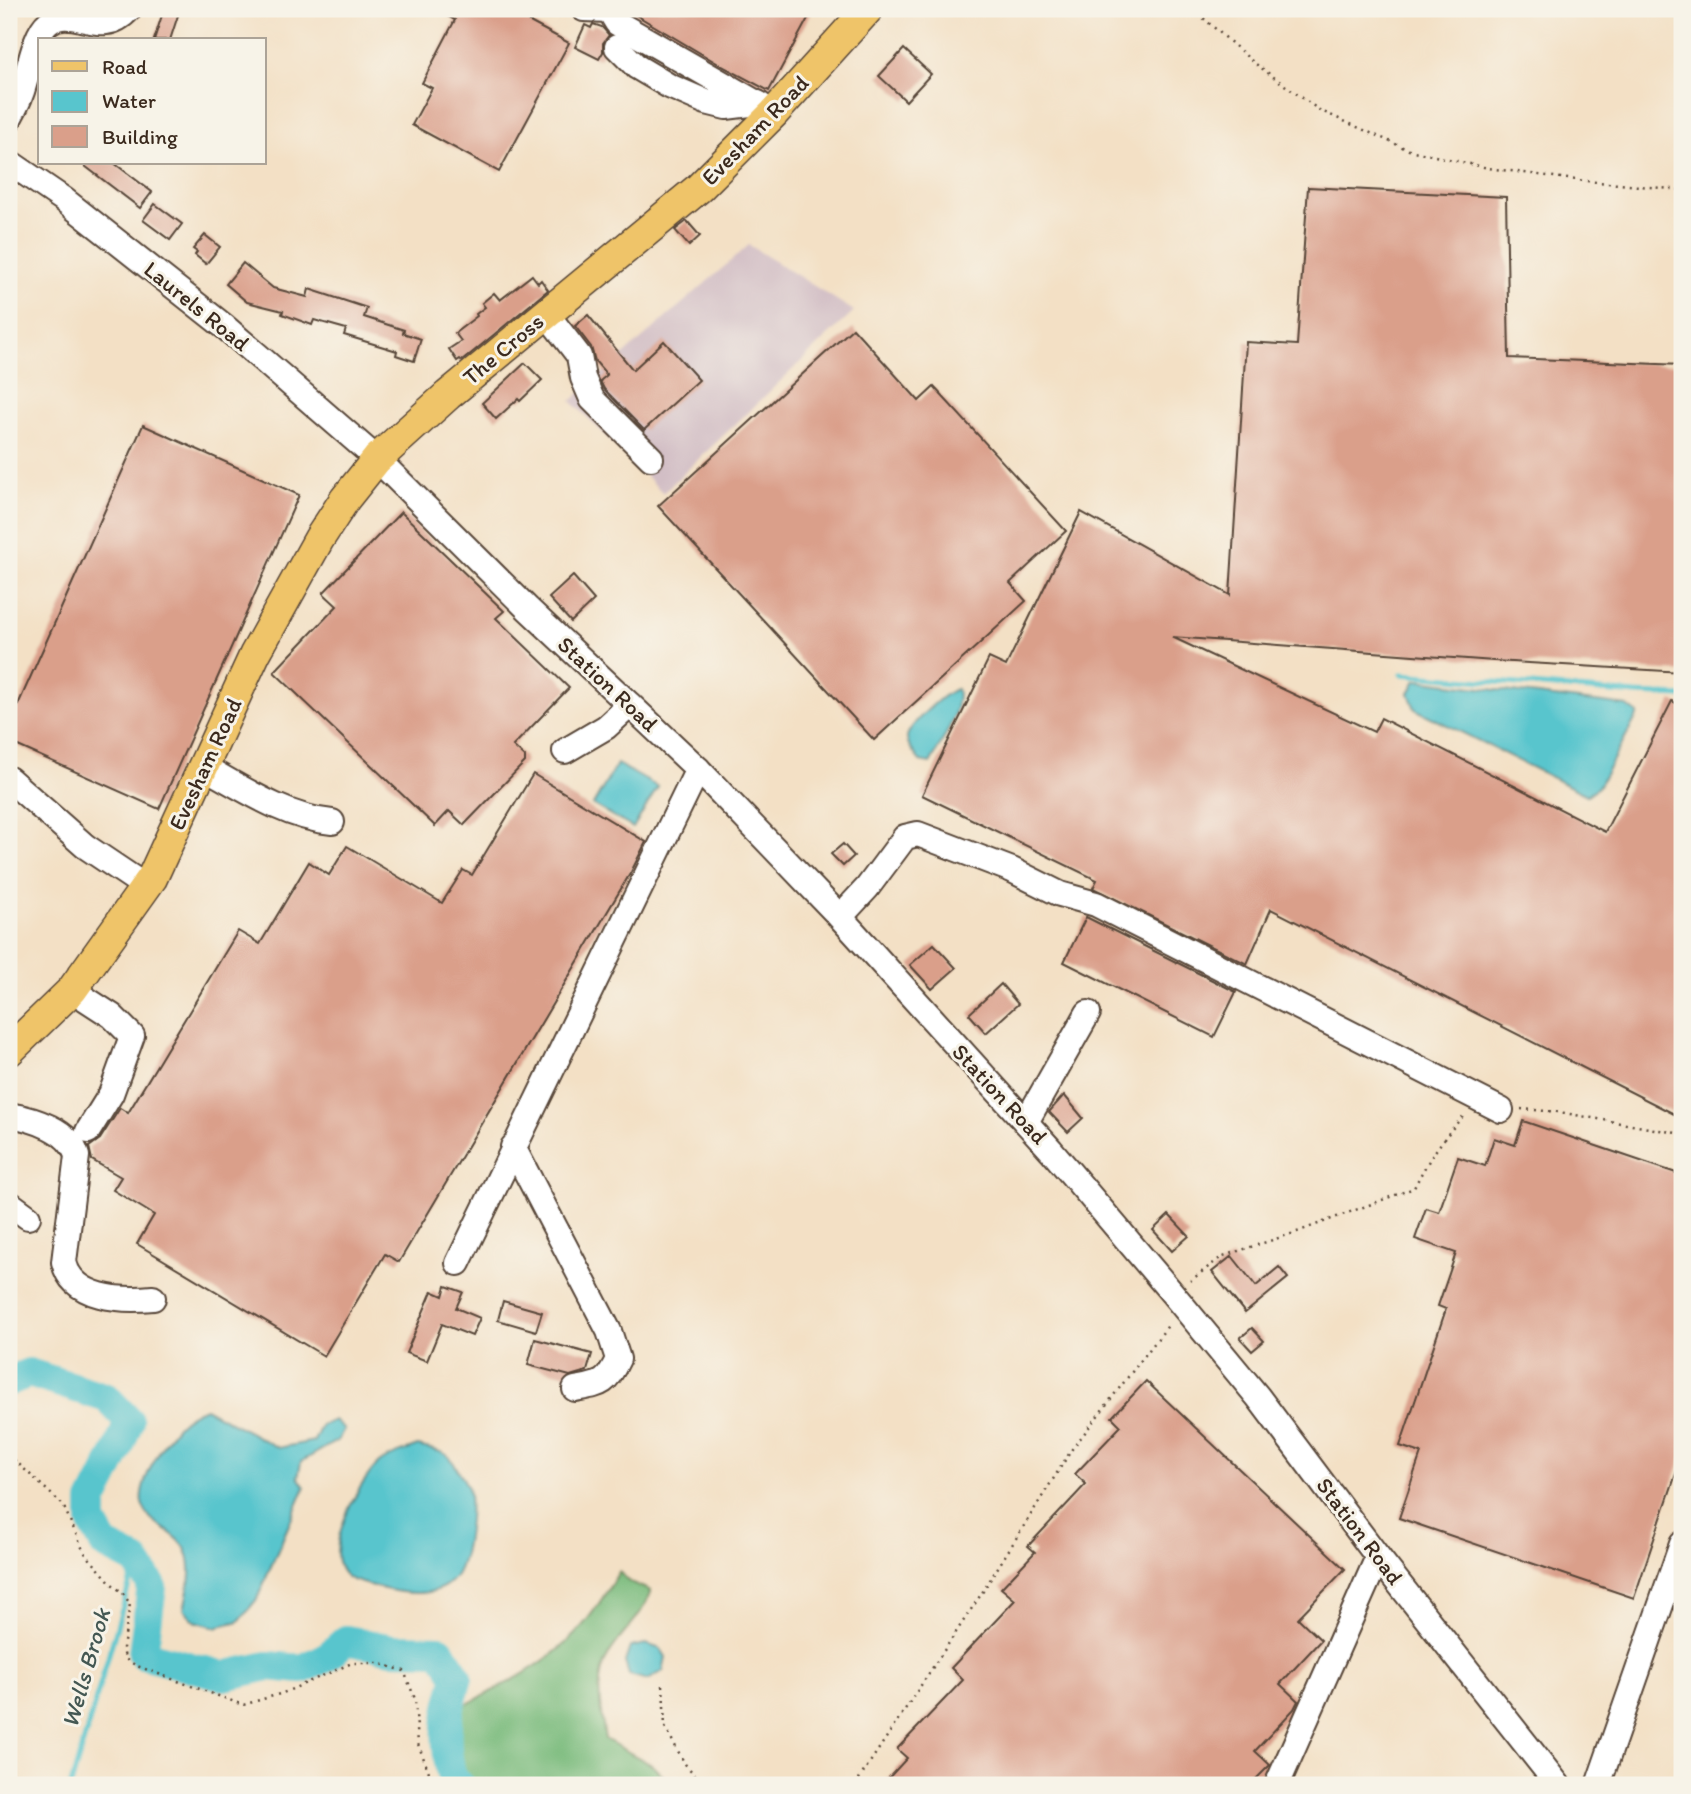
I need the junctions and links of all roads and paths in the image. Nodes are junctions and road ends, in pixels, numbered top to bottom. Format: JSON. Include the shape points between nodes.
{"nodes":[{"id":1,"x":129,"y":9,"type":"edge"},
{"id":2,"x":584,"y":9,"type":"edge"},
{"id":3,"x":868,"y":9,"type":"edge"},
{"id":4,"x":1193,"y":9,"type":"edge"},
{"id":5,"x":46,"y":16,"type":"edge"},
{"id":6,"x":38,"y":38,"type":"edge"},
{"id":7,"x":38,"y":38,"type":"edge"},
{"id":8,"x":617,"y":47,"type":"dead end"},
{"id":9,"x":766,"y":108,"type":"junction"},
{"id":10,"x":9,"y":119,"type":"edge"},
{"id":11,"x":9,"y":162,"type":"edge"},
{"id":12,"x":1682,"y":190,"type":"edge"},
{"id":13,"x":632,"y":241,"type":"joint"},
{"id":14,"x":546,"y":313,"type":"junction"},
{"id":15,"x":651,"y":458,"type":"dead end"},
{"id":16,"x":377,"y":459,"type":"junction"},
{"id":17,"x":631,"y":705,"type":"junction"},
{"id":18,"x":565,"y":751,"type":"dead end"},
{"id":19,"x":204,"y":767,"type":"junction"},
{"id":20,"x":698,"y":769,"type":"junction"},
{"id":21,"x":9,"y":779,"type":"edge"},
{"id":22,"x":332,"y":822,"type":"dead end"},
{"id":23,"x":146,"y":887,"type":"junction"},
{"id":24,"x":840,"y":918,"type":"junction"},
{"id":25,"x":72,"y":990,"type":"junction"},
{"id":26,"x":1088,"y":1013,"type":"dead end"},
{"id":27,"x":9,"y":1051,"type":"edge"},
{"id":28,"x":1501,"y":1110,"type":"joint"},
{"id":29,"x":1467,"y":1113,"type":"dead end"},
{"id":30,"x":9,"y":1115,"type":"edge"},
{"id":31,"x":1026,"y":1122,"type":"junction"},
{"id":32,"x":88,"y":1131,"type":"dead end"},
{"id":33,"x":1682,"y":1134,"type":"edge"},
{"id":34,"x":513,"y":1147,"type":"junction"},
{"id":35,"x":458,"y":1263,"type":"dead end"},
{"id":36,"x":153,"y":1297,"type":"dead end"},
{"id":37,"x":1178,"y":1300,"type":"junction"},
{"id":38,"x":575,"y":1389,"type":"dead end"},
{"id":39,"x":9,"y":1454,"type":"edge"},
{"id":40,"x":1682,"y":1545,"type":"edge"},
{"id":41,"x":1378,"y":1557,"type":"junction"},
{"id":42,"x":663,"y":1685,"type":"dead end"},
{"id":43,"x":434,"y":1785,"type":"edge"},
{"id":44,"x":704,"y":1785,"type":"edge"},
{"id":45,"x":855,"y":1785,"type":"edge"},
{"id":46,"x":1277,"y":1785,"type":"edge"},
{"id":47,"x":1558,"y":1785,"type":"edge"},
{"id":48,"x":1598,"y":1785,"type":"edge"}],
"edges":[{"from":1,"to":5,"type":"street","via":[[100,24]]},
{"from":2,"to":9,"type":"street","via":[[609,10],[617,23]]},
{"from":3,"to":9,"type":"main road","name":"Evesham Road"},
{"from":4,"to":12,"type":"path","via":[[1253,62],[1320,110],[1409,150],[1488,168]]},
{"from":5,"to":7,"type":"street"},
{"from":6,"to":10,"type":"street"},
{"from":8,"to":9,"type":"street","via":[[637,67],[706,102]]},
{"from":9,"to":13,"type":"main road","name":"Evesham Road","via":[[699,188]]},
{"from":11,"to":16,"type":"street","name":"Laurels Road","via":[[225,327]]},
{"from":13,"to":14,"type":"main road","name":"The Cross"},
{"from":14,"to":15,"type":"street","via":[[579,356],[592,399]]},
{"from":14,"to":16,"type":"main road","name":"The Cross"},
{"from":16,"to":17,"type":"street","name":"Station Road"},
{"from":16,"to":19,"type":"main road","name":"Evesham Road","via":[[345,499],[274,620]]},
{"from":17,"to":18,"type":"street","via":[[606,727]]},
{"from":17,"to":20,"type":"street","name":"Station Road"},
{"from":19,"to":22,"type":"street","via":[[311,820]]},
{"from":19,"to":23,"type":"main road","name":"Evesham Road"},
{"from":20,"to":24,"type":"street","name":"Station Road"},
{"from":20,"to":34,"type":"street"},
{"from":21,"to":23,"type":"street","via":[[85,846]]},
{"from":23,"to":25,"type":"main road","name":"Evesham Road"},
{"from":24,"to":28,"type":"street","via":[[905,837],[918,834],[1060,894],[1096,904]]},
{"from":24,"to":31,"type":"street","name":"Station Road"},
{"from":25,"to":27,"type":"main road","name":"Evesham Road"},
{"from":25,"to":32,"type":"street","via":[[112,1016],[132,1037],[111,1094]]},
{"from":26,"to":31,"type":"street"},
{"from":28,"to":33,"type":"path","via":[[1559,1112]]},
{"from":29,"to":37,"type":"path","via":[[1444,1136],[1414,1188],[1223,1256]]},
{"from":30,"to":36,"type":"street","via":[[46,1126],[74,1143],[77,1156],[64,1262],[67,1275],[81,1288],[101,1295],[129,1300]]},
{"from":31,"to":37,"type":"street","name":"Station Road"},
{"from":34,"to":35,"type":"street"},
{"from":34,"to":38,"type":"street","via":[[609,1331],[618,1359],[600,1384]]},
{"from":37,"to":41,"type":"street","name":"Station Road","via":[[1258,1396]]},
{"from":37,"to":45,"type":"path","via":[[1072,1449]]},
{"from":39,"to":43,"type":"path","via":[[63,1505],[84,1552],[130,1604],[125,1659],[243,1705],[352,1663],[378,1663],[404,1671],[415,1699],[418,1745]]},
{"from":40,"to":48,"type":"street"},
{"from":41,"to":46,"type":"street"},
{"from":41,"to":47,"type":"street","name":"Station Road"},
{"from":42,"to":44,"type":"path","via":[[665,1727],[685,1764]]}]}
